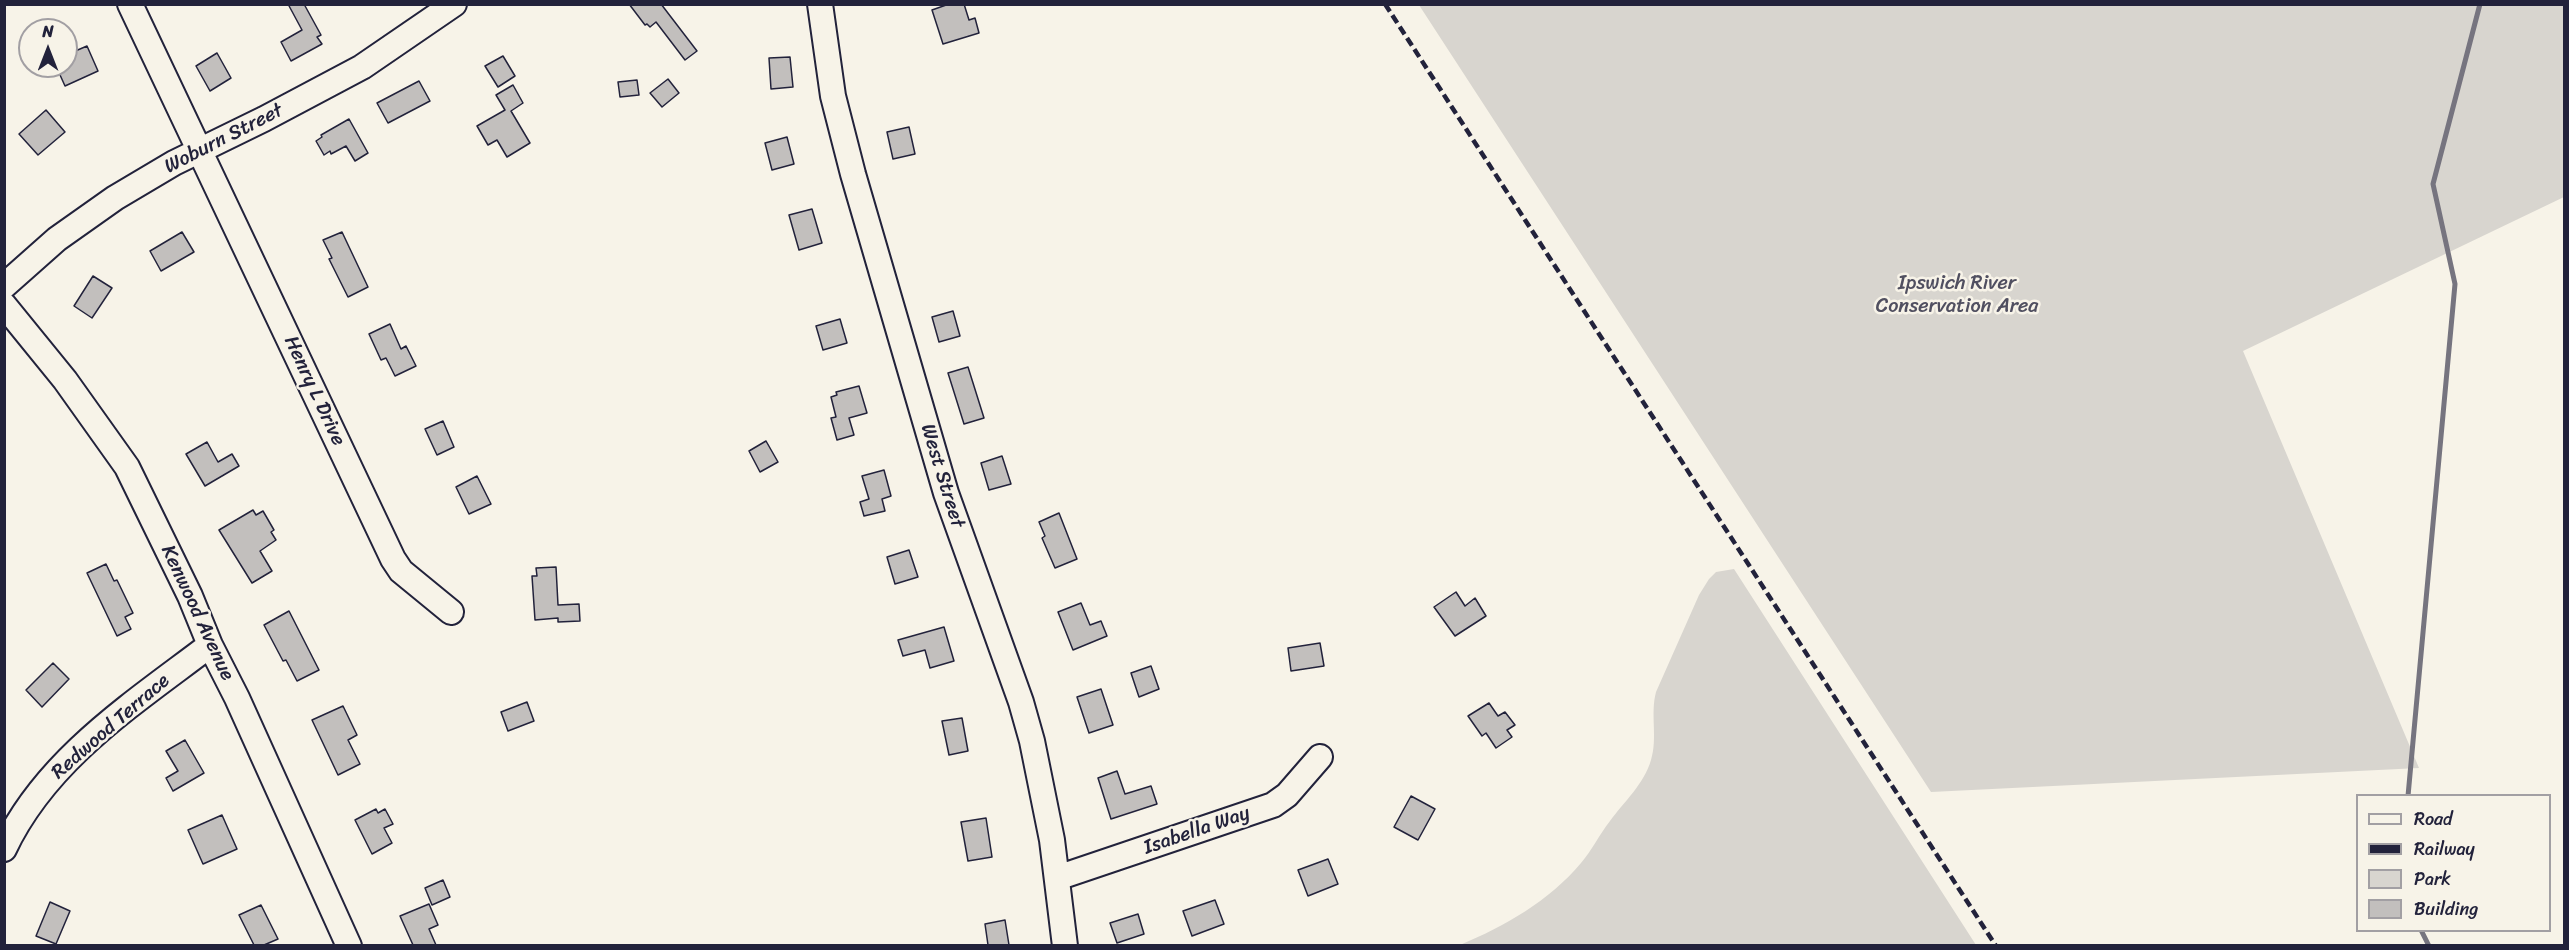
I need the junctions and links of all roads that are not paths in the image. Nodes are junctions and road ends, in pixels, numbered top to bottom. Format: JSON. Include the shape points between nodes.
{"nodes":[{"id":1,"x":130,"y":4,"type":"edge"},
{"id":2,"x":454,"y":4,"type":"edge"},
{"id":3,"x":820,"y":4,"type":"edge"},
{"id":4,"x":201,"y":151,"type":"junction"},
{"id":5,"x":4,"y":286,"type":"edge"},
{"id":6,"x":4,"y":305,"type":"edge"},
{"id":7,"x":451,"y":612,"type":"dead end"},
{"id":8,"x":210,"y":645,"type":"junction"},
{"id":9,"x":1320,"y":757,"type":"dead end"},
{"id":10,"x":4,"y":849,"type":"edge"},
{"id":11,"x":1057,"y":878,"type":"junction"},
{"id":12,"x":350,"y":945,"type":"edge"},
{"id":13,"x":1065,"y":945,"type":"edge"}],
"edges":[{"from":1,"to":4,"type":"street","name":"Henry L Drive"},
{"from":2,"to":4,"type":"street","name":"Woburn Street","via":[[362,67]]},
{"from":3,"to":11,"type":"street","name":"West Street","via":[[833,96],[853,174],[946,493],[1021,702],[1042,787]]},
{"from":4,"to":5,"type":"street","name":"Woburn Street","via":[[174,163],[85,219]]},
{"from":4,"to":7,"type":"street","name":"Henry L Drive","via":[[395,563]]},
{"from":6,"to":8,"type":"street","name":"Kenwood Avenue","via":[[122,459]]},
{"from":8,"to":10,"type":"street","name":"Redwood Terrace","via":[[132,704],[64,763],[24,812]]},
{"from":8,"to":12,"type":"street","name":"Kenwood Avenue"},
{"from":9,"to":11,"type":"street","name":"Isabella Way","via":[[1287,795],[1273,805]]},
{"from":11,"to":13,"type":"street","name":"West Street"}]}
